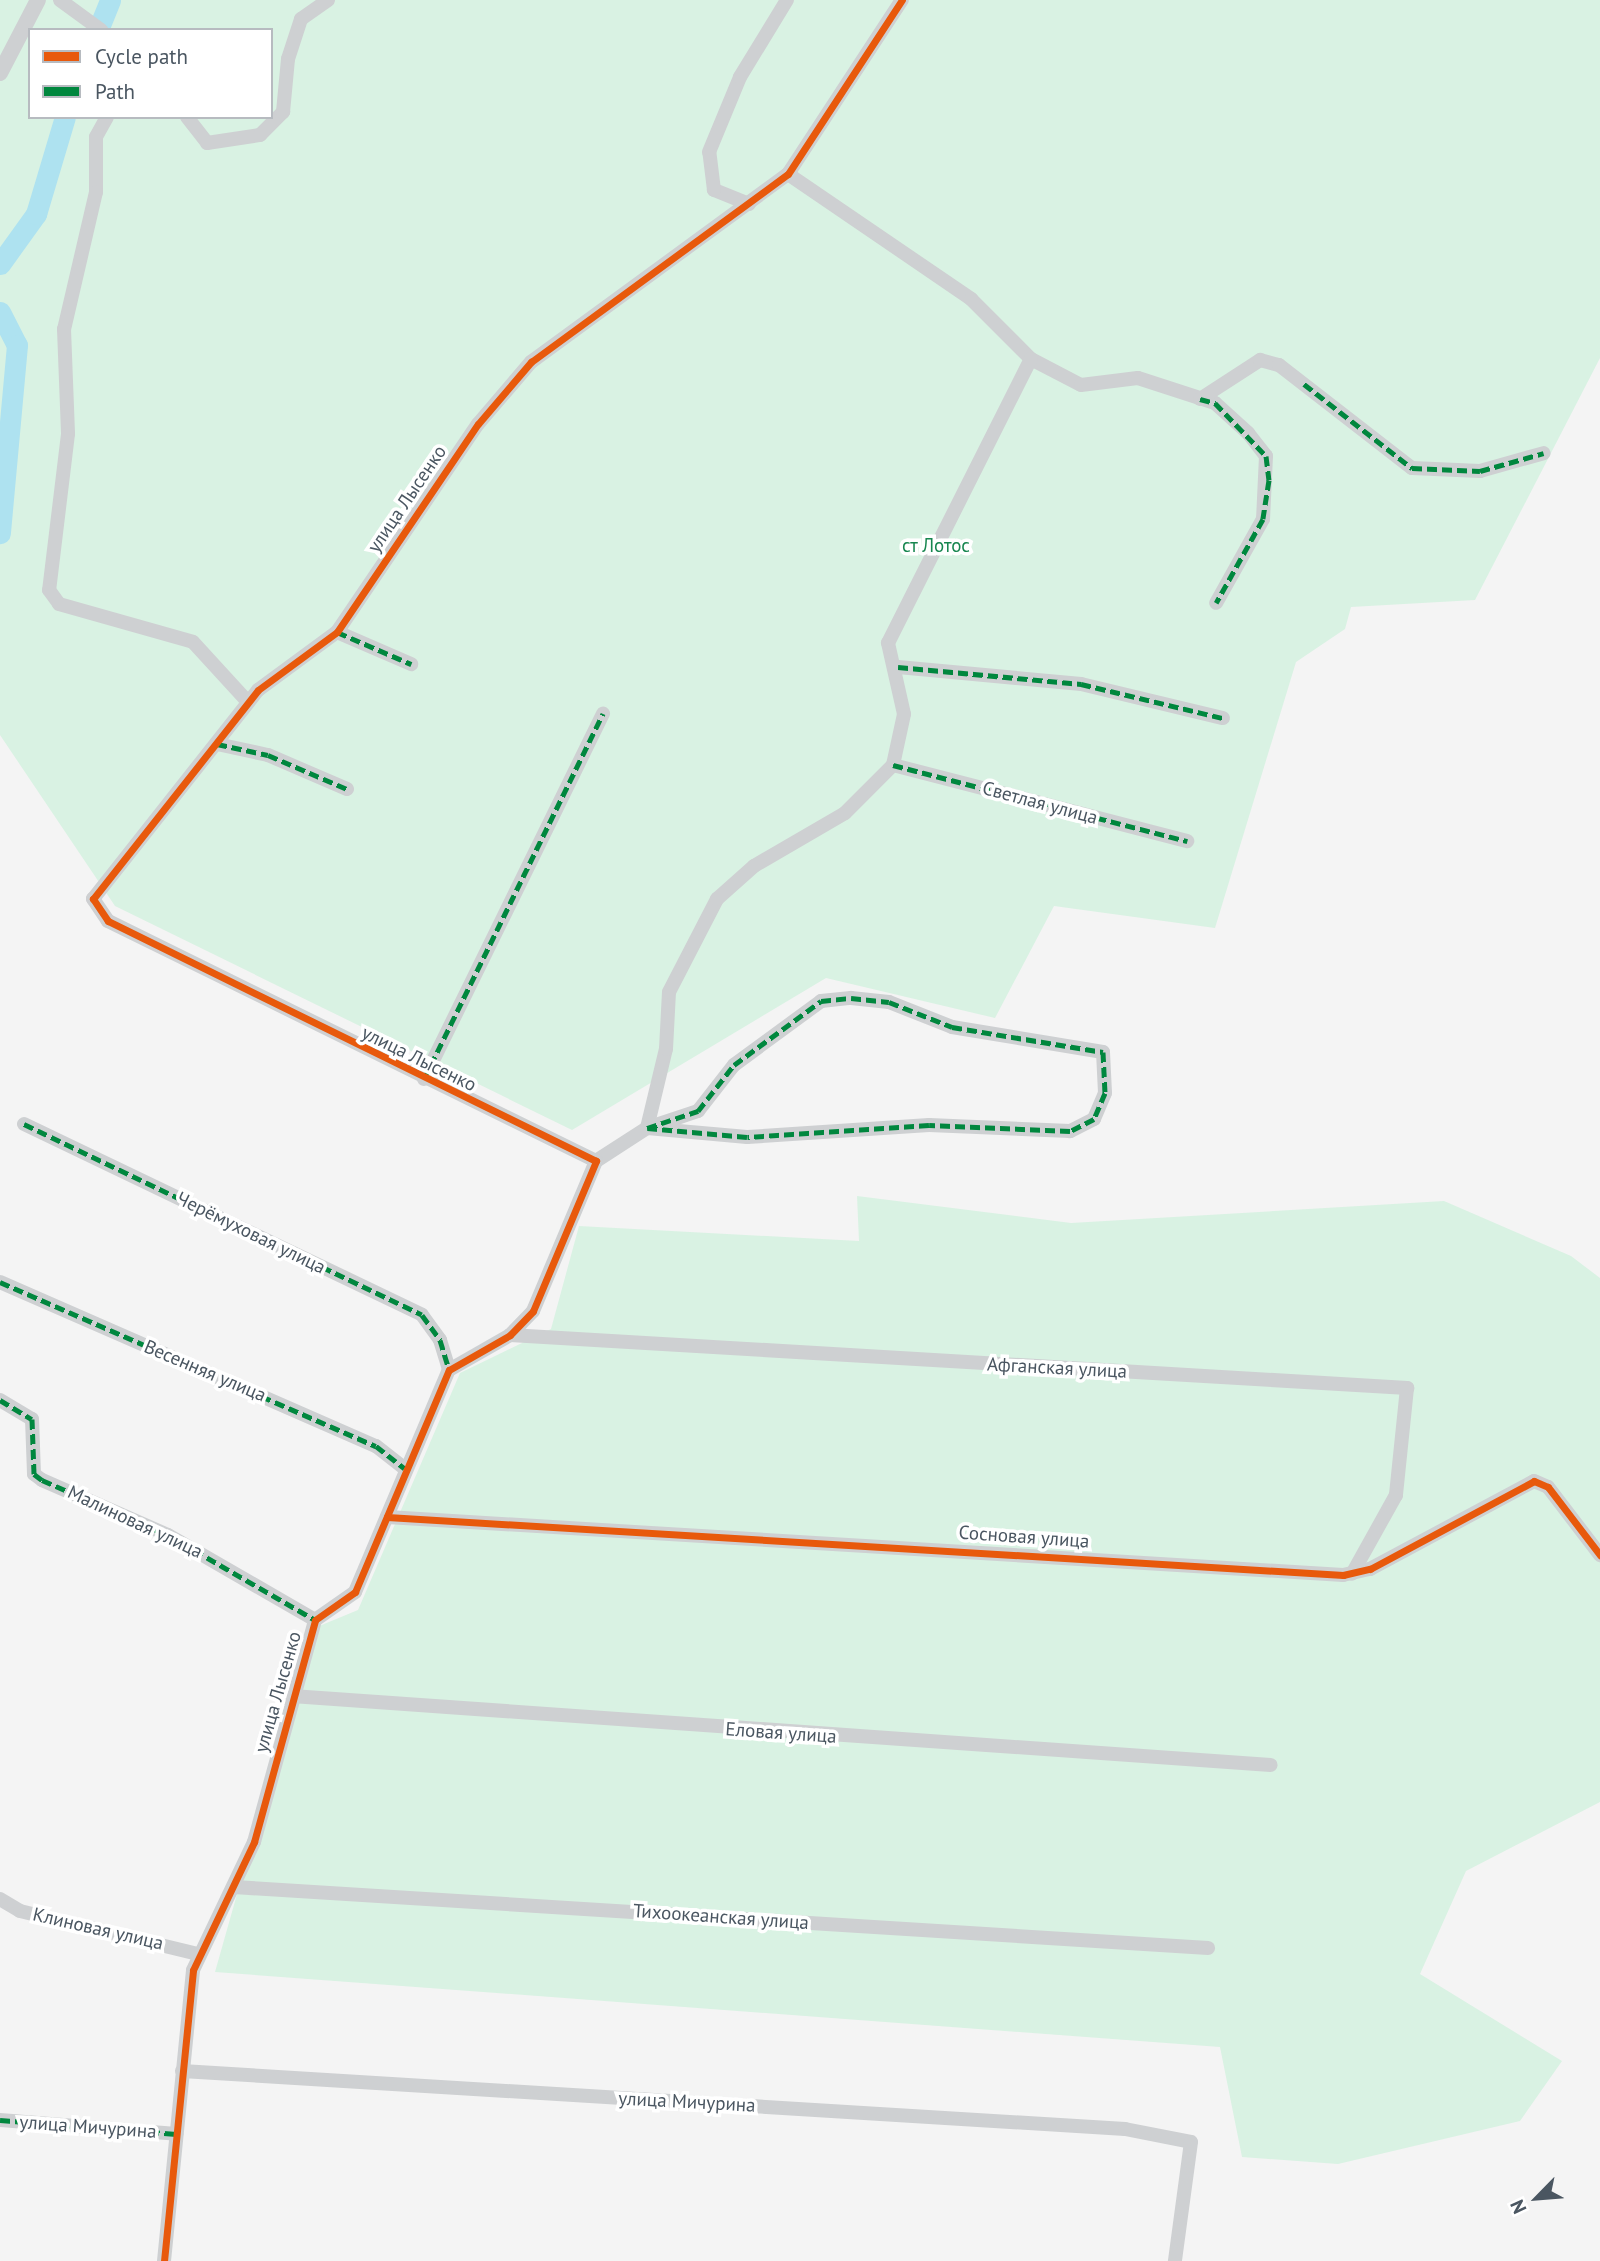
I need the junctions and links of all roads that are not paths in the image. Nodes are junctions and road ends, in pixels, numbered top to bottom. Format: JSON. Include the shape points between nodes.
{"nodes":[{"id":1,"x":38,"y":0,"type":"edge"},
{"id":2,"x":60,"y":0,"type":"edge"},
{"id":3,"x":328,"y":0,"type":"edge"},
{"id":4,"x":788,"y":0,"type":"edge"},
{"id":5,"x":902,"y":0,"type":"edge"},
{"id":6,"x":98,"y":28,"type":"edge"},
{"id":7,"x":0,"y":73,"type":"edge"},
{"id":8,"x":106,"y":119,"type":"edge"},
{"id":9,"x":189,"y":119,"type":"edge"},
{"id":10,"x":788,"y":174,"type":"junction"},
{"id":11,"x":749,"y":204,"type":"junction"},
{"id":12,"x":1031,"y":359,"type":"junction"},
{"id":13,"x":1200,"y":399,"type":"junction"},
{"id":14,"x":1544,"y":453,"type":"dead end"},
{"id":15,"x":1216,"y":603,"type":"dead end"},
{"id":16,"x":337,"y":632,"type":"junction"},
{"id":17,"x":411,"y":664,"type":"dead end"},
{"id":18,"x":898,"y":667,"type":"junction"},
{"id":19,"x":247,"y":702,"type":"junction"},
{"id":20,"x":603,"y":713,"type":"dead end"},
{"id":21,"x":1223,"y":718,"type":"dead end"},
{"id":22,"x":217,"y":744,"type":"junction"},
{"id":23,"x":892,"y":765,"type":"junction"},
{"id":24,"x":347,"y":789,"type":"dead end"},
{"id":25,"x":1187,"y":841,"type":"dead end"},
{"id":26,"x":424,"y":1079,"type":"junction"},
{"id":27,"x":24,"y":1124,"type":"dead end"},
{"id":28,"x":648,"y":1128,"type":"junction"},
{"id":29,"x":596,"y":1161,"type":"junction"},
{"id":30,"x":0,"y":1282,"type":"edge"},
{"id":31,"x":510,"y":1335,"type":"junction"},
{"id":32,"x":449,"y":1370,"type":"junction"},
{"id":33,"x":0,"y":1400,"type":"edge"},
{"id":34,"x":404,"y":1468,"type":"junction"},
{"id":35,"x":387,"y":1517,"type":"junction"},
{"id":36,"x":1600,"y":1556,"type":"edge"},
{"id":37,"x":1352,"y":1574,"type":"junction"},
{"id":38,"x":315,"y":1620,"type":"junction"},
{"id":39,"x":292,"y":1696,"type":"junction"},
{"id":40,"x":1271,"y":1765,"type":"dead end"},
{"id":41,"x":234,"y":1887,"type":"junction"},
{"id":42,"x":0,"y":1899,"type":"edge"},
{"id":43,"x":1208,"y":1948,"type":"dead end"},
{"id":44,"x":198,"y":1954,"type":"junction"},
{"id":45,"x":182,"y":2071,"type":"junction"},
{"id":46,"x":0,"y":2120,"type":"edge"},
{"id":47,"x":176,"y":2134,"type":"junction"},
{"id":48,"x":164,"y":2261,"type":"edge"},
{"id":49,"x":1175,"y":2261,"type":"edge"}],
"edges":[{"from":1,"to":7,"type":"street"},
{"from":2,"to":6,"type":"street"},
{"from":3,"to":9,"type":"street","via":[[301,19],[288,59],[283,112],[260,135],[207,143]]},
{"from":4,"to":11,"type":"street","via":[[740,77],[709,152],[713,190]]},
{"from":5,"to":10,"type":"street","name":"улица Лысенко"},
{"from":8,"to":19,"type":"street","via":[[96,136],[96,192],[64,330],[68,434],[49,590],[59,604],[193,642]]},
{"from":10,"to":11,"type":"street","name":"улица Лысенко"},
{"from":10,"to":12,"type":"street","via":[[971,299]]},
{"from":11,"to":16,"type":"street","name":"улица Лысенко","via":[[531,362],[478,424]]},
{"from":12,"to":13,"type":"street","via":[[1081,385],[1138,378]]},
{"from":12,"to":18,"type":"street","via":[[888,643]]},
{"from":13,"to":14,"type":"street","via":[[1260,360],[1279,365],[1412,468],[1480,471]]},
{"from":13,"to":15,"type":"street","via":[[1214,403],[1248,433],[1266,456],[1269,480],[1263,519]]},
{"from":16,"to":17,"type":"street"},
{"from":16,"to":19,"type":"street","name":"улица Лысенко"},
{"from":18,"to":21,"type":"street","via":[[1081,684]]},
{"from":18,"to":23,"type":"street","via":[[904,714]]},
{"from":19,"to":22,"type":"street","name":"улица Лысенко"},
{"from":20,"to":26,"type":"street"},
{"from":22,"to":24,"type":"street","via":[[268,755]]},
{"from":22,"to":26,"type":"street","name":"улица Лысенко","via":[[97,890],[95,906],[108,921]]},
{"from":23,"to":25,"type":"street","name":"Светлая улица"},
{"from":23,"to":28,"type":"street","via":[[845,813],[754,866],[716,898],[669,992],[666,1049]]},
{"from":26,"to":29,"type":"street","name":"улица Лысенко"},
{"from":27,"to":32,"type":"street","name":"Черёмуховая улица","via":[[422,1315],[440,1340]]},
{"from":28,"to":28,"type":"street","via":[[747,1137],[929,1125],[1070,1131],[1094,1119],[1105,1093],[1103,1052],[952,1027],[889,1002],[821,1001],[734,1065],[698,1111]]},
{"from":28,"to":29,"type":"street"},
{"from":29,"to":31,"type":"street","via":[[533,1311]]},
{"from":30,"to":34,"type":"street","name":"Весенняя улица","via":[[376,1446]]},
{"from":31,"to":32,"type":"street"},
{"from":31,"to":37,"type":"street","name":"Афганская улица","via":[[1407,1388],[1396,1495]]},
{"from":32,"to":34,"type":"street","name":"улица Лысенко"},
{"from":33,"to":38,"type":"street","name":"Малиновая улица","via":[[32,1419],[34,1474],[42,1480],[168,1535]]},
{"from":34,"to":35,"type":"street","name":"улица Лысенко"},
{"from":35,"to":37,"type":"street","name":"Сосновая улица"},
{"from":35,"to":38,"type":"street","name":"улица Лысенко","via":[[355,1592]]},
{"from":36,"to":37,"type":"street","via":[[1549,1487],[1534,1481]]},
{"from":38,"to":39,"type":"street","name":"улица Лысенко"},
{"from":39,"to":40,"type":"street","name":"Еловая улица"},
{"from":39,"to":41,"type":"street","name":"улица Лысенко","via":[[254,1842]]},
{"from":41,"to":43,"type":"street","name":"Тихоокеанская улица"},
{"from":41,"to":44,"type":"street","name":"улица Лысенко"},
{"from":42,"to":44,"type":"street","name":"Клиновая улица","via":[[20,1911]]},
{"from":44,"to":45,"type":"street","name":"улица Лысенко"},
{"from":45,"to":47,"type":"street","name":"улица Лысенко"},
{"from":45,"to":49,"type":"street","name":"улица Мичурина","via":[[1098,2126],[1191,2143]]},
{"from":46,"to":47,"type":"street","name":"улица Мичурина"},
{"from":47,"to":48,"type":"street","name":"улица Лысенко"}]}
